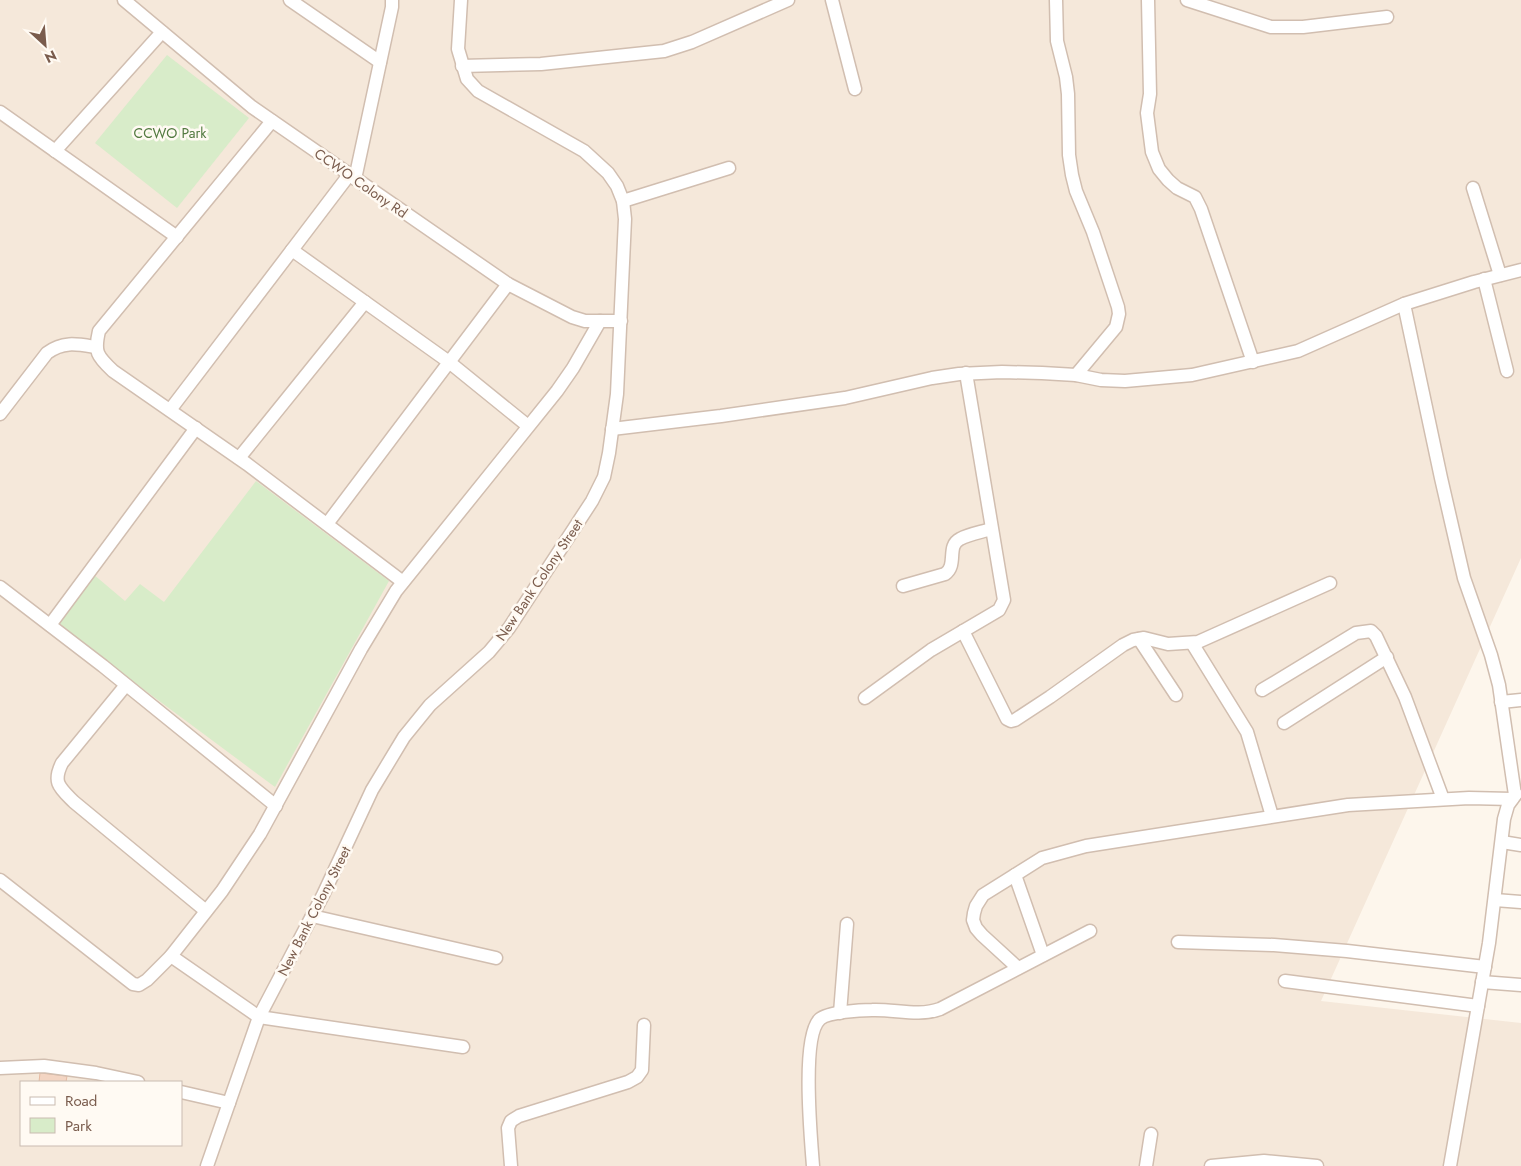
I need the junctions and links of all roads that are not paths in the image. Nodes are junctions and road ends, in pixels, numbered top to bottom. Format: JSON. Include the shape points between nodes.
{"nodes":[{"id":1,"x":124,"y":0,"type":"edge"},
{"id":2,"x":290,"y":0,"type":"edge"},
{"id":3,"x":392,"y":0,"type":"edge"},
{"id":4,"x":461,"y":0,"type":"edge"},
{"id":5,"x":832,"y":0,"type":"edge"},
{"id":6,"x":1056,"y":0,"type":"edge"},
{"id":7,"x":1148,"y":0,"type":"edge"},
{"id":8,"x":1187,"y":0,"type":"edge"},
{"id":9,"x":780,"y":2,"type":"edge"},
{"id":10,"x":1217,"y":4,"type":"edge"},
{"id":11,"x":1387,"y":17,"type":"dead end"},
{"id":12,"x":162,"y":32,"type":"junction"},
{"id":13,"x":380,"y":62,"type":"junction"},
{"id":14,"x":462,"y":66,"type":"junction"},
{"id":15,"x":856,"y":89,"type":"dead end"},
{"id":16,"x":0,"y":112,"type":"edge"},
{"id":17,"x":272,"y":121,"type":"junction"},
{"id":18,"x":56,"y":151,"type":"junction"},
{"id":19,"x":729,"y":168,"type":"dead end"},
{"id":20,"x":352,"y":177,"type":"junction"},
{"id":21,"x":1473,"y":188,"type":"dead end"},
{"id":22,"x":623,"y":201,"type":"junction"},
{"id":23,"x":177,"y":237,"type":"junction"},
{"id":24,"x":292,"y":250,"type":"junction"},
{"id":25,"x":1521,"y":270,"type":"edge"},
{"id":26,"x":1500,"y":275,"type":"junction"},
{"id":27,"x":1484,"y":279,"type":"junction"},
{"id":28,"x":508,"y":284,"type":"junction"},
{"id":29,"x":364,"y":302,"type":"junction"},
{"id":30,"x":1404,"y":304,"type":"junction"},
{"id":31,"x":600,"y":321,"type":"junction"},
{"id":32,"x":621,"y":321,"type":"junction"},
{"id":33,"x":96,"y":347,"type":"junction"},
{"id":34,"x":449,"y":362,"type":"junction"},
{"id":35,"x":1253,"y":362,"type":"junction"},
{"id":36,"x":1507,"y":371,"type":"dead end"},
{"id":37,"x":966,"y":373,"type":"junction"},
{"id":38,"x":1076,"y":375,"type":"junction"},
{"id":39,"x":170,"y":410,"type":"junction"},
{"id":40,"x":0,"y":414,"type":"edge"},
{"id":41,"x":528,"y":426,"type":"junction"},
{"id":42,"x":196,"y":428,"type":"junction"},
{"id":43,"x":612,"y":429,"type":"junction"},
{"id":44,"x":239,"y":458,"type":"junction"},
{"id":45,"x":327,"y":524,"type":"junction"},
{"id":46,"x":991,"y":529,"type":"junction"},
{"id":47,"x":403,"y":582,"type":"junction"},
{"id":48,"x":1330,"y":583,"type":"dead end"},
{"id":49,"x":0,"y":586,"type":"edge"},
{"id":50,"x":903,"y":586,"type":"dead end"},
{"id":51,"x":50,"y":625,"type":"junction"},
{"id":52,"x":963,"y":631,"type":"junction"},
{"id":53,"x":1139,"y":639,"type":"junction"},
{"id":54,"x":1192,"y":643,"type":"junction"},
{"id":55,"x":1387,"y":657,"type":"junction"},
{"id":56,"x":126,"y":685,"type":"junction"},
{"id":57,"x":1262,"y":690,"type":"dead end"},
{"id":58,"x":1176,"y":695,"type":"dead end"},
{"id":59,"x":865,"y":698,"type":"dead end"},
{"id":60,"x":1521,"y":700,"type":"edge"},
{"id":61,"x":1501,"y":702,"type":"junction"},
{"id":62,"x":1284,"y":723,"type":"dead end"},
{"id":63,"x":1516,"y":795,"type":"edge"},
{"id":64,"x":1443,"y":800,"type":"junction"},
{"id":65,"x":276,"y":806,"type":"junction"},
{"id":66,"x":1272,"y":816,"type":"junction"},
{"id":67,"x":1502,"y":842,"type":"junction"},
{"id":68,"x":1521,"y":845,"type":"edge"},
{"id":69,"x":1015,"y":875,"type":"junction"},
{"id":70,"x":0,"y":880,"type":"edge"},
{"id":71,"x":1494,"y":900,"type":"junction"},
{"id":72,"x":1521,"y":902,"type":"edge"},
{"id":73,"x":206,"y":911,"type":"junction"},
{"id":74,"x":312,"y":916,"type":"junction"},
{"id":75,"x":847,"y":924,"type":"dead end"},
{"id":76,"x":1090,"y":931,"type":"dead end"},
{"id":77,"x":1178,"y":942,"type":"dead end"},
{"id":78,"x":1044,"y":955,"type":"junction"},
{"id":79,"x":171,"y":956,"type":"junction"},
{"id":80,"x":496,"y":958,"type":"dead end"},
{"id":81,"x":1018,"y":968,"type":"junction"},
{"id":82,"x":1485,"y":968,"type":"junction"},
{"id":83,"x":1285,"y":980,"type":"dead end"},
{"id":84,"x":1482,"y":982,"type":"junction"},
{"id":85,"x":1521,"y":985,"type":"edge"},
{"id":86,"x":1478,"y":1006,"type":"junction"},
{"id":87,"x":840,"y":1014,"type":"junction"},
{"id":88,"x":259,"y":1017,"type":"junction"},
{"id":89,"x":644,"y":1025,"type":"dead end"},
{"id":90,"x":463,"y":1047,"type":"dead end"},
{"id":91,"x":0,"y":1068,"type":"edge"},
{"id":92,"x":134,"y":1081,"type":"edge"},
{"id":93,"x":182,"y":1092,"type":"edge"},
{"id":94,"x":229,"y":1103,"type":"junction"},
{"id":95,"x":1151,"y":1134,"type":"dead end"},
{"id":96,"x":207,"y":1166,"type":"edge"},
{"id":97,"x":510,"y":1166,"type":"edge"},
{"id":98,"x":812,"y":1166,"type":"edge"},
{"id":99,"x":1146,"y":1166,"type":"edge"},
{"id":100,"x":1211,"y":1166,"type":"edge"},
{"id":101,"x":1317,"y":1166,"type":"edge"},
{"id":102,"x":1450,"y":1166,"type":"edge"}],
"edges":[{"from":1,"to":12,"type":"street","name":"CCWO Colony Rd"},
{"from":2,"to":13,"type":"street"},
{"from":3,"to":13,"type":"street"},
{"from":4,"to":14,"type":"street","name":"New Bank Colony Street","via":[[458,49]]},
{"from":5,"to":15,"type":"street"},
{"from":6,"to":38,"type":"street","via":[[1057,41],[1068,94],[1072,175],[1119,314],[1112,334]]},
{"from":7,"to":35,"type":"street","via":[[1150,94],[1147,113],[1152,152],[1168,180],[1195,198],[1201,209]]},
{"from":8,"to":10,"type":"street"},
{"from":9,"to":14,"type":"street","via":[[692,42],[664,51],[541,64]]},
{"from":10,"to":11,"type":"street","via":[[1271,27]]},
{"from":12,"to":17,"type":"street","name":"CCWO Colony Rd"},
{"from":12,"to":18,"type":"street"},
{"from":13,"to":20,"type":"street"},
{"from":14,"to":22,"type":"street","name":"New Bank Colony Street","via":[[467,79],[478,91],[584,151],[608,173]]},
{"from":16,"to":18,"type":"street"},
{"from":17,"to":20,"type":"street","name":"CCWO Colony Rd"},
{"from":17,"to":23,"type":"street"},
{"from":18,"to":23,"type":"street"},
{"from":19,"to":22,"type":"street"},
{"from":20,"to":24,"type":"street"},
{"from":20,"to":28,"type":"street","name":"CCWO Colony Rd"},
{"from":21,"to":26,"type":"street"},
{"from":22,"to":32,"type":"street","name":"New Bank Colony Street"},
{"from":23,"to":33,"type":"street","via":[[99,331]]},
{"from":24,"to":29,"type":"street"},
{"from":24,"to":39,"type":"street"},
{"from":25,"to":26,"type":"street"},
{"from":26,"to":27,"type":"street"},
{"from":27,"to":30,"type":"street"},
{"from":27,"to":36,"type":"street"},
{"from":28,"to":31,"type":"street","name":"CCWO Colony Rd","via":[[572,317]]},
{"from":28,"to":34,"type":"street"},
{"from":29,"to":34,"type":"street"},
{"from":29,"to":44,"type":"street"},
{"from":30,"to":35,"type":"street","via":[[1298,352]]},
{"from":30,"to":61,"type":"street","via":[[1464,578],[1491,656]]},
{"from":31,"to":32,"type":"street","name":"CCWO Colony Rd"},
{"from":31,"to":41,"type":"street","via":[[563,383]]},
{"from":32,"to":43,"type":"street","name":"New Bank Colony Street"},
{"from":33,"to":39,"type":"street","via":[[102,361],[113,371]]},
{"from":33,"to":40,"type":"street","via":[[70,343],[55,347]]},
{"from":34,"to":41,"type":"street"},
{"from":34,"to":45,"type":"street"},
{"from":35,"to":38,"type":"street","via":[[1192,374],[1125,381]]},
{"from":37,"to":38,"type":"street"},
{"from":37,"to":43,"type":"street","via":[[845,398]]},
{"from":37,"to":46,"type":"street"},
{"from":39,"to":42,"type":"street"},
{"from":41,"to":47,"type":"street"},
{"from":42,"to":44,"type":"street"},
{"from":42,"to":51,"type":"street"},
{"from":43,"to":74,"type":"street","name":"New Bank Colony Street","via":[[604,477],[592,501],[509,628],[489,652],[430,705],[404,737],[372,790]]},
{"from":44,"to":45,"type":"street"},
{"from":45,"to":47,"type":"street"},
{"from":46,"to":50,"type":"street","via":[[960,538],[952,549],[952,565],[945,574]]},
{"from":46,"to":52,"type":"street","via":[[1004,600],[999,610]]},
{"from":47,"to":65,"type":"street","via":[[361,649]]},
{"from":48,"to":54,"type":"street"},
{"from":49,"to":51,"type":"street"},
{"from":51,"to":56,"type":"street"},
{"from":52,"to":53,"type":"street","via":[[1007,719],[1011,721],[1123,645]]},
{"from":52,"to":59,"type":"street"},
{"from":53,"to":54,"type":"street","via":[[1168,644]]},
{"from":53,"to":58,"type":"street"},
{"from":54,"to":66,"type":"street","via":[[1247,732]]},
{"from":55,"to":57,"type":"street","via":[[1372,630],[1356,633]]},
{"from":55,"to":62,"type":"street"},
{"from":55,"to":64,"type":"street"},
{"from":56,"to":65,"type":"street"},
{"from":56,"to":73,"type":"street","via":[[62,763],[57,781],[74,802]]},
{"from":60,"to":61,"type":"street"},
{"from":61,"to":63,"type":"street"},
{"from":63,"to":64,"type":"street"},
{"from":63,"to":67,"type":"street","via":[[1508,805]]},
{"from":64,"to":66,"type":"street","via":[[1348,805]]},
{"from":65,"to":73,"type":"street"},
{"from":66,"to":69,"type":"street","via":[[1086,846],[1042,858]]},
{"from":67,"to":68,"type":"street"},
{"from":67,"to":71,"type":"street"},
{"from":69,"to":78,"type":"street"},
{"from":69,"to":81,"type":"street","via":[[983,895],[973,920],[988,942]]},
{"from":70,"to":79,"type":"street","via":[[133,984],[148,980]]},
{"from":71,"to":72,"type":"street"},
{"from":71,"to":82,"type":"street"},
{"from":73,"to":79,"type":"street"},
{"from":74,"to":80,"type":"street"},
{"from":74,"to":88,"type":"street","name":"New Bank Colony Street"},
{"from":75,"to":87,"type":"street"},
{"from":76,"to":78,"type":"street"},
{"from":77,"to":82,"type":"street","via":[[1347,951]]},
{"from":78,"to":81,"type":"street"},
{"from":79,"to":88,"type":"street"},
{"from":81,"to":87,"type":"street","via":[[930,1013],[873,1010]]},
{"from":82,"to":84,"type":"street"},
{"from":83,"to":86,"type":"street"},
{"from":84,"to":85,"type":"street"},
{"from":84,"to":86,"type":"street"},
{"from":86,"to":102,"type":"street"},
{"from":87,"to":98,"type":"street","via":[[821,1018],[811,1050],[808,1086]]},
{"from":88,"to":90,"type":"street"},
{"from":88,"to":94,"type":"street","name":"New Bank Colony Street"},
{"from":89,"to":97,"type":"street","via":[[642,1070],[637,1077],[511,1121],[508,1128]]},
{"from":91,"to":92,"type":"street","via":[[44,1066],[96,1072]]},
{"from":93,"to":94,"type":"street"},
{"from":94,"to":96,"type":"street","name":"New Bank Colony Street"},
{"from":95,"to":99,"type":"street"},
{"from":100,"to":101,"type":"street","via":[[1264,1161]]}]}
